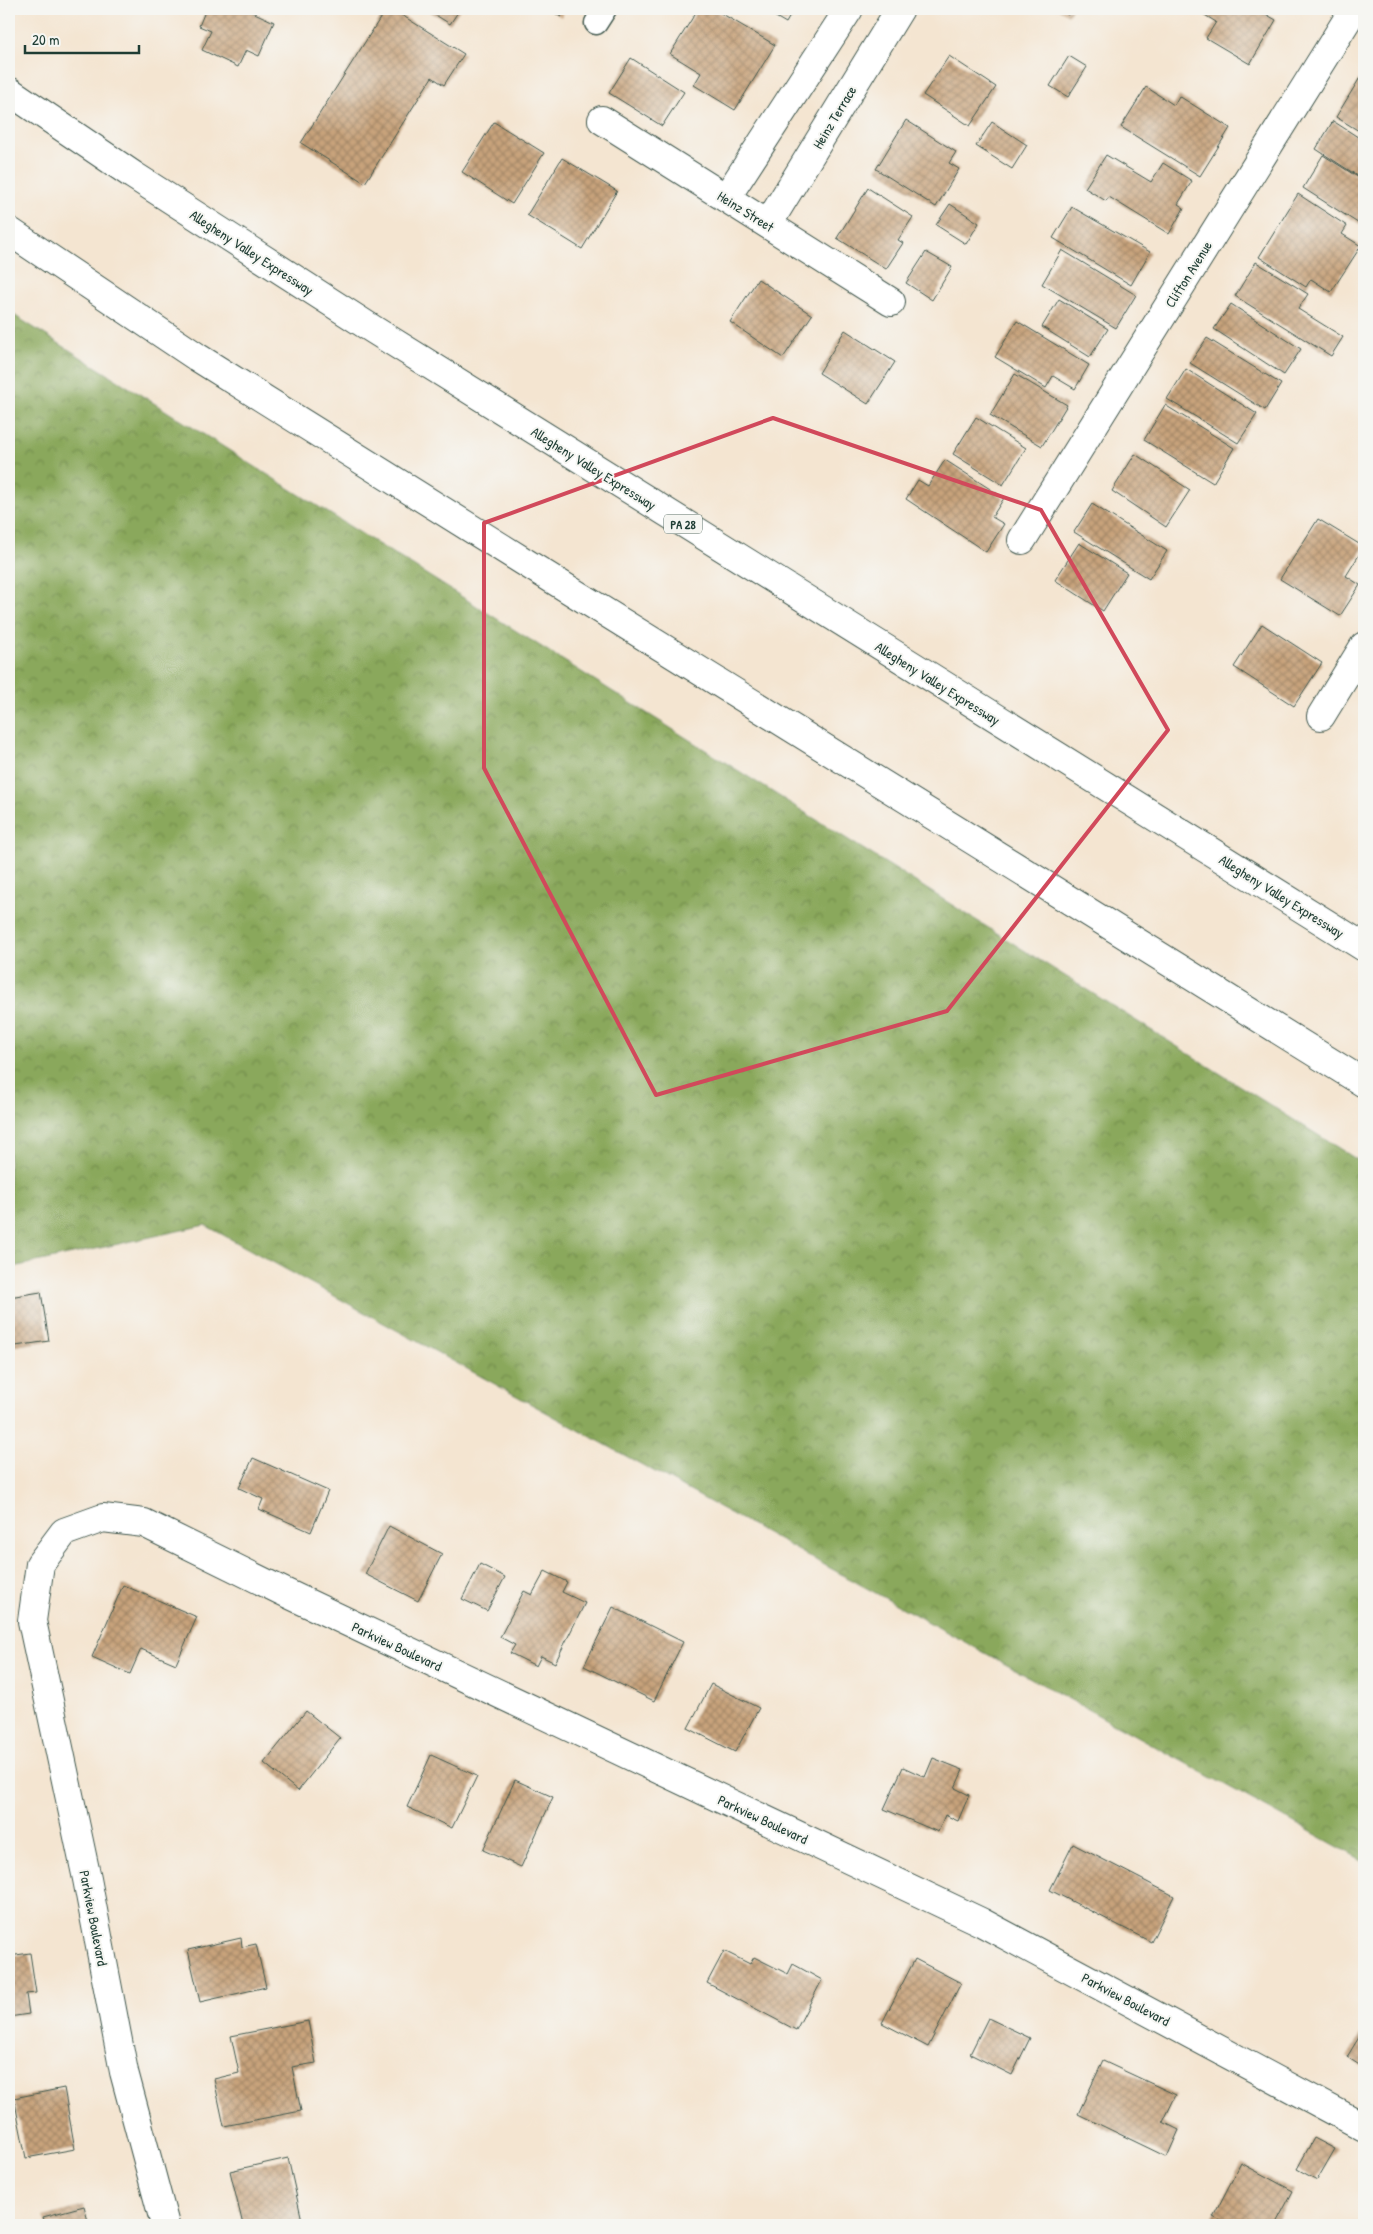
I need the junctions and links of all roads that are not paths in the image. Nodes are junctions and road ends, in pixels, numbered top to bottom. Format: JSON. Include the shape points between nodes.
{"nodes":[{"id":1,"x":849,"y":9,"type":"edge"},
{"id":2,"x":900,"y":9,"type":"edge"},
{"id":3,"x":1354,"y":9,"type":"edge"},
{"id":4,"x":9,"y":91,"type":"edge"},
{"id":5,"x":602,"y":120,"type":"dead end"},
{"id":6,"x":726,"y":198,"type":"junction"},
{"id":7,"x":768,"y":224,"type":"junction"},
{"id":8,"x":9,"y":231,"type":"edge"},
{"id":9,"x":891,"y":302,"type":"dead end"},
{"id":10,"x":1022,"y":540,"type":"dead end"},
{"id":11,"x":1364,"y":646,"type":"edge"},
{"id":12,"x":1321,"y":716,"type":"dead end"},
{"id":13,"x":1364,"y":947,"type":"edge"},
{"id":14,"x":1364,"y":1083,"type":"edge"},
{"id":15,"x":1364,"y":2127,"type":"edge"},
{"id":16,"x":165,"y":2225,"type":"edge"}],
"edges":[{"from":1,"to":6,"type":"main road"},
{"from":2,"to":7,"type":"main road","name":"Heinz Terrace"},
{"from":3,"to":10,"type":"main road","name":"Clifton Avenue"},
{"from":4,"to":13,"type":"main road","name":"Allegheny Valley Expressway","number":"PA 28","via":[[374,330]]},
{"from":5,"to":6,"type":"main road","name":"Heinz Street"},
{"from":6,"to":7,"type":"main road","name":"Heinz Street"},
{"from":7,"to":9,"type":"main road","name":"Heinz Street"},
{"from":8,"to":14,"type":"main road","via":[[197,356],[523,561]]},
{"from":11,"to":12,"type":"main road"},
{"from":15,"to":16,"type":"main road","name":"Parkview Boulevard","via":[[981,1922],[144,1523],[103,1518],[64,1532],[40,1564],[32,1621],[124,2072]]}]}
